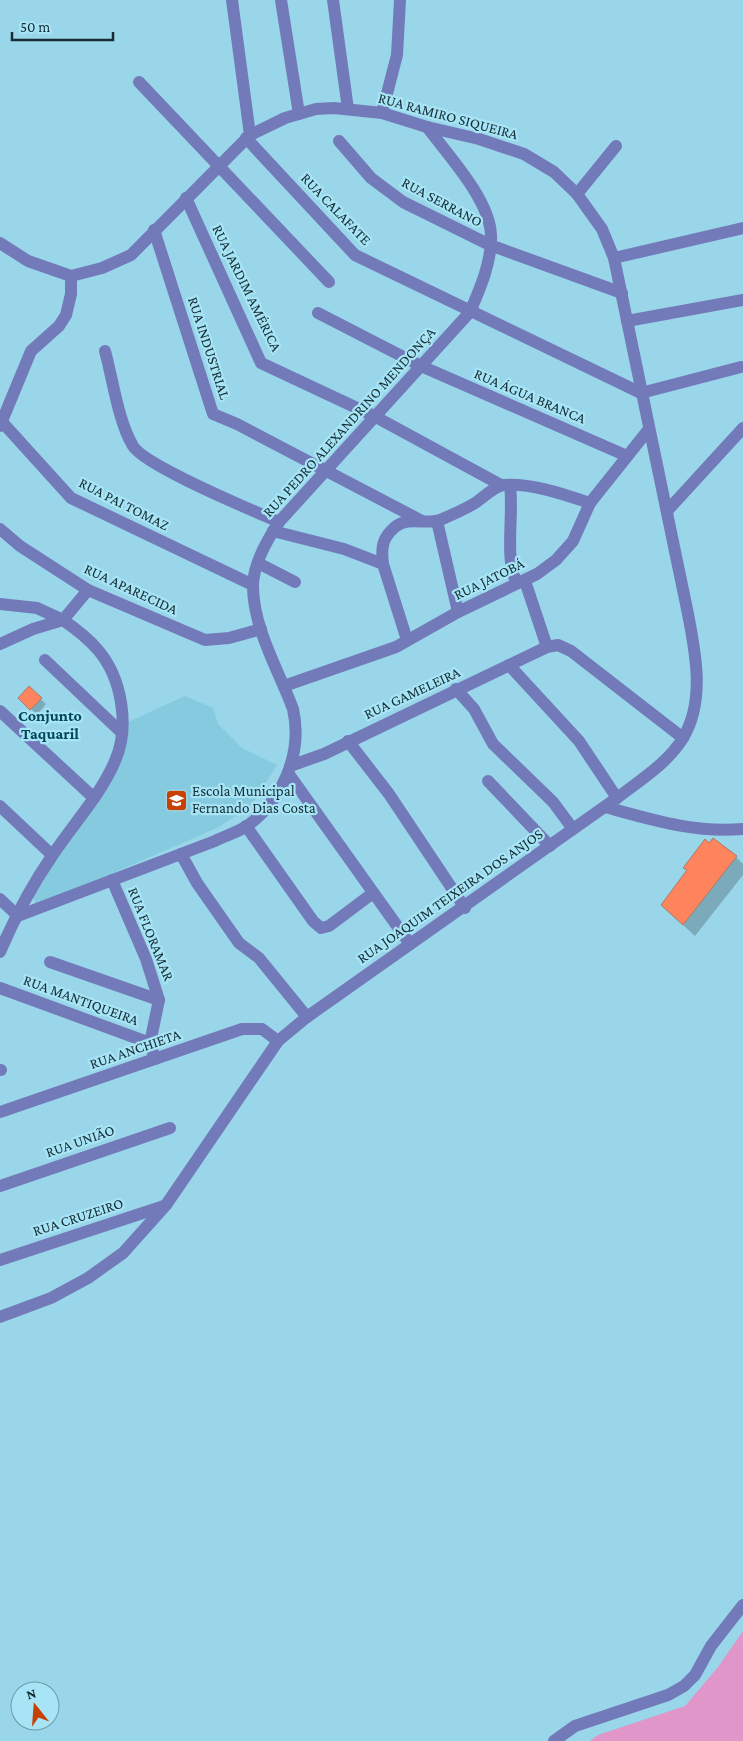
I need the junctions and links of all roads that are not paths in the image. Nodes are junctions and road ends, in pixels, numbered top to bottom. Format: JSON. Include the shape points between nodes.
{"nodes":[{"id":1,"x":232,"y":0,"type":"edge"},
{"id":2,"x":281,"y":0,"type":"edge"},
{"id":3,"x":333,"y":0,"type":"edge"},
{"id":4,"x":400,"y":0,"type":"edge"},
{"id":5,"x":140,"y":82,"type":"dead end"},
{"id":6,"x":348,"y":109,"type":"junction"},
{"id":7,"x":382,"y":113,"type":"junction"},
{"id":8,"x":299,"y":114,"type":"junction"},
{"id":9,"x":427,"y":127,"type":"junction"},
{"id":10,"x":248,"y":137,"type":"junction"},
{"id":11,"x":339,"y":141,"type":"dead end"},
{"id":12,"x":616,"y":146,"type":"dead end"},
{"id":13,"x":219,"y":166,"type":"junction"},
{"id":14,"x":577,"y":194,"type":"junction"},
{"id":15,"x":186,"y":198,"type":"junction"},
{"id":16,"x":743,"y":228,"type":"edge"},
{"id":17,"x":154,"y":230,"type":"junction"},
{"id":18,"x":0,"y":243,"type":"edge"},
{"id":19,"x":490,"y":245,"type":"junction"},
{"id":20,"x":614,"y":258,"type":"junction"},
{"id":21,"x":71,"y":276,"type":"junction"},
{"id":22,"x":330,"y":282,"type":"dead end"},
{"id":23,"x":622,"y":293,"type":"junction"},
{"id":24,"x":743,"y":300,"type":"edge"},
{"id":25,"x":470,"y":312,"type":"junction"},
{"id":26,"x":318,"y":313,"type":"dead end"},
{"id":27,"x":627,"y":321,"type":"junction"},
{"id":28,"x":105,"y":351,"type":"dead end"},
{"id":29,"x":421,"y":366,"type":"junction"},
{"id":30,"x":741,"y":367,"type":"dead end"},
{"id":31,"x":641,"y":393,"type":"junction"},
{"id":32,"x":374,"y":416,"type":"junction"},
{"id":33,"x":2,"y":424,"type":"edge"},
{"id":34,"x":743,"y":428,"type":"edge"},
{"id":35,"x":649,"y":429,"type":"junction"},
{"id":36,"x":627,"y":456,"type":"junction"},
{"id":37,"x":324,"y":471,"type":"junction"},
{"id":38,"x":505,"y":485,"type":"junction"},
{"id":39,"x":590,"y":504,"type":"junction"},
{"id":40,"x":667,"y":511,"type":"junction"},
{"id":41,"x":422,"y":520,"type":"junction"},
{"id":42,"x":437,"y":521,"type":"junction"},
{"id":43,"x":276,"y":526,"type":"junction"},
{"id":44,"x":0,"y":529,"type":"edge"},
{"id":45,"x":258,"y":563,"type":"junction"},
{"id":46,"x":383,"y":564,"type":"junction"},
{"id":47,"x":295,"y":582,"type":"dead end"},
{"id":48,"x":521,"y":582,"type":"junction"},
{"id":49,"x":253,"y":585,"type":"junction"},
{"id":50,"x":88,"y":590,"type":"junction"},
{"id":51,"x":0,"y":604,"type":"edge"},
{"id":52,"x":458,"y":612,"type":"junction"},
{"id":53,"x":63,"y":620,"type":"junction"},
{"id":54,"x":261,"y":629,"type":"junction"},
{"id":55,"x":407,"y":640,"type":"junction"},
{"id":56,"x":0,"y":644,"type":"edge"},
{"id":57,"x":547,"y":647,"type":"junction"},
{"id":58,"x":46,"y":660,"type":"dead end"},
{"id":59,"x":508,"y":665,"type":"junction"},
{"id":60,"x":284,"y":686,"type":"junction"},
{"id":61,"x":456,"y":689,"type":"junction"},
{"id":62,"x":0,"y":711,"type":"edge"},
{"id":63,"x":122,"y":733,"type":"junction"},
{"id":64,"x":683,"y":738,"type":"junction"},
{"id":65,"x":348,"y":741,"type":"junction"},
{"id":66,"x":289,"y":770,"type":"junction"},
{"id":67,"x":488,"y":781,"type":"dead end"},
{"id":68,"x":94,"y":798,"type":"junction"},
{"id":69,"x":618,"y":798,"type":"junction"},
{"id":70,"x":0,"y":806,"type":"edge"},
{"id":71,"x":605,"y":807,"type":"junction"},
{"id":72,"x":246,"y":826,"type":"junction"},
{"id":73,"x":743,"y":828,"type":"edge"},
{"id":74,"x":573,"y":829,"type":"junction"},
{"id":75,"x":550,"y":846,"type":"junction"},
{"id":76,"x":181,"y":854,"type":"junction"},
{"id":77,"x":52,"y":855,"type":"junction"},
{"id":78,"x":112,"y":880,"type":"junction"},
{"id":79,"x":372,"y":893,"type":"junction"},
{"id":80,"x":0,"y":899,"type":"edge"},
{"id":81,"x":465,"y":908,"type":"junction"},
{"id":82,"x":18,"y":916,"type":"junction"},
{"id":83,"x":410,"y":944,"type":"junction"},
{"id":84,"x":0,"y":952,"type":"edge"},
{"id":85,"x":50,"y":962,"type":"dead end"},
{"id":86,"x":0,"y":988,"type":"edge"},
{"id":87,"x":158,"y":1000,"type":"junction"},
{"id":88,"x":307,"y":1017,"type":"junction"},
{"id":89,"x":278,"y":1041,"type":"junction"},
{"id":90,"x":150,"y":1043,"type":"junction"},
{"id":91,"x":155,"y":1059,"type":"junction"},
{"id":92,"x":0,"y":1112,"type":"edge"},
{"id":93,"x":170,"y":1128,"type":"dead end"},
{"id":94,"x":0,"y":1186,"type":"edge"},
{"id":95,"x":166,"y":1205,"type":"junction"},
{"id":96,"x":0,"y":1260,"type":"edge"},
{"id":97,"x":0,"y":1317,"type":"edge"},
{"id":98,"x":743,"y":1605,"type":"edge"},
{"id":99,"x":554,"y":1741,"type":"edge"}],
"edges":[{"from":1,"to":10,"type":"street"},
{"from":2,"to":8,"type":"street"},
{"from":3,"to":6,"type":"street"},
{"from":4,"to":7,"type":"street","via":[[398,55]]},
{"from":5,"to":13,"type":"street"},
{"from":6,"to":7,"type":"street","name":"RUA RAMIRO SIQUEIRA"},
{"from":6,"to":8,"type":"street","name":"RUA RAMIRO SIQUEIRA"},
{"from":7,"to":9,"type":"street","name":"RUA RAMIRO SIQUEIRA"},
{"from":8,"to":10,"type":"street","name":"RUA RAMIRO SIQUEIRA"},
{"from":9,"to":14,"type":"street","name":"RUA RAMIRO SIQUEIRA","via":[[524,154],[554,172]]},
{"from":9,"to":19,"type":"street","name":"RUA PEDRO ALEXANDRINO MENDONÇA","via":[[482,205],[489,222]]},
{"from":10,"to":13,"type":"street","name":"RUA RAMIRO SIQUEIRA"},
{"from":10,"to":25,"type":"street","name":"RUA CALAFATE","via":[[355,256]]},
{"from":11,"to":19,"type":"street","name":"RUA SERRANO","via":[[371,178],[403,202]]},
{"from":12,"to":14,"type":"street"},
{"from":13,"to":15,"type":"street","name":"RUA RAMIRO SIQUEIRA"},
{"from":13,"to":22,"type":"street"},
{"from":14,"to":20,"type":"street","name":"RUA RAMIRO SIQUEIRA","via":[[602,228]]},
{"from":15,"to":17,"type":"street","name":"RUA RAMIRO SIQUEIRA"},
{"from":15,"to":32,"type":"street","name":"RUA JARDIM AMÉRICA","via":[[261,363]]},
{"from":16,"to":20,"type":"street"},
{"from":17,"to":21,"type":"street","name":"RUA RAMIRO SIQUEIRA","via":[[131,255],[102,268]]},
{"from":17,"to":37,"type":"street","name":"RUA INDUSTRIAL","via":[[213,414]]},
{"from":18,"to":21,"type":"street","via":[[28,261]]},
{"from":19,"to":23,"type":"street","name":"RUA SERRANO"},
{"from":19,"to":25,"type":"street","name":"RUA PEDRO ALEXANDRINO MENDONÇA","via":[[485,275]]},
{"from":20,"to":23,"type":"street","name":"RUA RAMIRO SIQUEIRA"},
{"from":21,"to":33,"type":"street","via":[[66,315],[59,326],[31,351]]},
{"from":23,"to":27,"type":"street","name":"RUA RAMIRO SIQUEIRA"},
{"from":24,"to":27,"type":"street"},
{"from":25,"to":29,"type":"street","name":"RUA PEDRO ALEXANDRINO MENDONÇA"},
{"from":25,"to":31,"type":"street","name":"RUA CALAFATE"},
{"from":26,"to":29,"type":"street","name":"RUA ÁGUA BRANCA"},
{"from":27,"to":31,"type":"street","name":"RUA RAMIRO SIQUEIRA"},
{"from":28,"to":43,"type":"street","via":[[123,422],[135,449],[156,464]]},
{"from":29,"to":32,"type":"street","name":"RUA PEDRO ALEXANDRINO MENDONÇA"},
{"from":29,"to":36,"type":"street","name":"RUA ÁGUA BRANCA"},
{"from":30,"to":31,"type":"street"},
{"from":31,"to":35,"type":"street","name":"RUA RAMIRO SIQUEIRA"},
{"from":32,"to":37,"type":"street","name":"RUA PEDRO ALEXANDRINO MENDONÇA"},
{"from":32,"to":38,"type":"street","name":"RUA JARDIM AMÉRICA"},
{"from":33,"to":49,"type":"street","name":"RUA PAI TOMAZ","via":[[72,498]]},
{"from":34,"to":40,"type":"street"},
{"from":35,"to":36,"type":"street","name":"RUA JATOBÁ"},
{"from":35,"to":40,"type":"street","name":"RUA RAMIRO SIQUEIRA"},
{"from":36,"to":39,"type":"street","name":"RUA JATOBÁ"},
{"from":37,"to":41,"type":"street","name":"RUA INDUSTRIAL"},
{"from":37,"to":43,"type":"street","name":"RUA PEDRO ALEXANDRINO MENDONÇA"},
{"from":38,"to":39,"type":"street","name":"RUA JARDIM AMÉRICA","via":[[562,494]]},
{"from":38,"to":42,"type":"street"},
{"from":38,"to":48,"type":"street","via":[[512,509],[510,560],[513,576]]},
{"from":39,"to":48,"type":"street","name":"RUA JATOBÁ","via":[[565,550],[556,560]]},
{"from":40,"to":64,"type":"street","name":"RUA JOAQUIM TEIXEIRA DOS ANJOS","via":[[696,660],[693,711]]},
{"from":41,"to":42,"type":"street"},
{"from":41,"to":46,"type":"street","via":[[405,521],[386,537],[381,547]]},
{"from":42,"to":52,"type":"street"},
{"from":43,"to":45,"type":"street","name":"RUA PEDRO ALEXANDRINO MENDONÇA"},
{"from":43,"to":46,"type":"street"},
{"from":44,"to":50,"type":"street","name":"RUA APARECIDA","via":[[20,546]]},
{"from":45,"to":47,"type":"street"},
{"from":45,"to":49,"type":"street","name":"RUA PEDRO ALEXANDRINO MENDONÇA"},
{"from":46,"to":55,"type":"street"},
{"from":48,"to":52,"type":"street","name":"RUA JATOBÁ"},
{"from":48,"to":57,"type":"street"},
{"from":49,"to":54,"type":"street","name":"RUA PEDRO ALEXANDRINO MENDONÇA"},
{"from":50,"to":53,"type":"street"},
{"from":50,"to":54,"type":"street","name":"RUA APARECIDA","via":[[205,640],[229,638]]},
{"from":51,"to":53,"type":"street","via":[[37,608]]},
{"from":52,"to":55,"type":"street","name":"RUA JATOBÁ"},
{"from":53,"to":56,"type":"street"},
{"from":53,"to":63,"type":"street","via":[[86,637],[108,664],[120,699]]},
{"from":54,"to":60,"type":"street","name":"RUA PEDRO ALEXANDRINO MENDONÇA"},
{"from":55,"to":60,"type":"street","name":"RUA JATOBÁ"},
{"from":57,"to":59,"type":"street","name":"RUA GAMELEIRA"},
{"from":57,"to":64,"type":"street","via":[[558,645],[572,651]]},
{"from":58,"to":63,"type":"street"},
{"from":59,"to":61,"type":"street","name":"RUA GAMELEIRA"},
{"from":59,"to":69,"type":"street","via":[[579,741]]},
{"from":60,"to":66,"type":"street","name":"RUA PEDRO ALEXANDRINO MENDONÇA","via":[[297,725]]},
{"from":61,"to":65,"type":"street","name":"RUA GAMELEIRA"},
{"from":61,"to":74,"type":"street","via":[[474,710],[493,744],[553,802]]},
{"from":62,"to":68,"type":"street"},
{"from":63,"to":68,"type":"street","via":[[114,763]]},
{"from":64,"to":69,"type":"street","name":"RUA JOAQUIM TEIXEIRA DOS ANJOS","via":[[655,768]]},
{"from":65,"to":66,"type":"street","name":"RUA GAMELEIRA"},
{"from":65,"to":81,"type":"street","via":[[390,794]]},
{"from":66,"to":72,"type":"street","name":"RUA PEDRO ALEXANDRINO MENDONÇA","via":[[266,809]]},
{"from":66,"to":79,"type":"street"},
{"from":67,"to":75,"type":"street"},
{"from":68,"to":77,"type":"street"},
{"from":69,"to":71,"type":"street","name":"RUA JOAQUIM TEIXEIRA DOS ANJOS"},
{"from":70,"to":77,"type":"street"},
{"from":71,"to":73,"type":"street","via":[[698,830]]},
{"from":71,"to":74,"type":"street","name":"RUA JOAQUIM TEIXEIRA DOS ANJOS"},
{"from":72,"to":76,"type":"street","name":"RUA PEDRO ALEXANDRINO MENDONÇA"},
{"from":72,"to":79,"type":"street","via":[[321,928],[329,926]]},
{"from":74,"to":75,"type":"street","name":"RUA JOAQUIM TEIXEIRA DOS ANJOS"},
{"from":75,"to":81,"type":"street","name":"RUA JOAQUIM TEIXEIRA DOS ANJOS"},
{"from":76,"to":78,"type":"street","name":"RUA PEDRO ALEXANDRINO MENDONÇA"},
{"from":76,"to":88,"type":"street","via":[[196,883],[239,943],[259,958]]},
{"from":77,"to":82,"type":"street"},
{"from":78,"to":82,"type":"street","name":"RUA PEDRO ALEXANDRINO MENDONÇA"},
{"from":78,"to":87,"type":"street","name":"RUA FLORAMAR","via":[[146,958]]},
{"from":79,"to":83,"type":"street"},
{"from":80,"to":82,"type":"street"},
{"from":81,"to":83,"type":"street","name":"RUA JOAQUIM TEIXEIRA DOS ANJOS"},
{"from":82,"to":84,"type":"street"},
{"from":83,"to":88,"type":"street","name":"RUA JOAQUIM TEIXEIRA DOS ANJOS"},
{"from":85,"to":87,"type":"street"},
{"from":86,"to":90,"type":"street","name":"RUA MANTIQUEIRA"},
{"from":87,"to":90,"type":"street","name":"RUA FLORAMAR"},
{"from":88,"to":89,"type":"street","name":"RUA JOAQUIM TEIXEIRA DOS ANJOS"},
{"from":89,"to":91,"type":"street","name":"RUA ANCHIETA","via":[[262,1029],[242,1029]]},
{"from":89,"to":95,"type":"street","name":"RUA JOAQUIM TEIXEIRA DOS ANJOS"},
{"from":90,"to":91,"type":"street","name":"RUA FLORAMAR"},
{"from":91,"to":92,"type":"street","name":"RUA ANCHIETA"},
{"from":93,"to":94,"type":"street","name":"RUA UNIÃO"},
{"from":95,"to":96,"type":"street","name":"RUA CRUZEIRO"},
{"from":95,"to":97,"type":"street","name":"RUA JOAQUIM TEIXEIRA DOS ANJOS","via":[[123,1253],[88,1278],[51,1298]]},
{"from":98,"to":99,"type":"street","via":[[684,1686],[668,1695],[576,1726]]}]}
